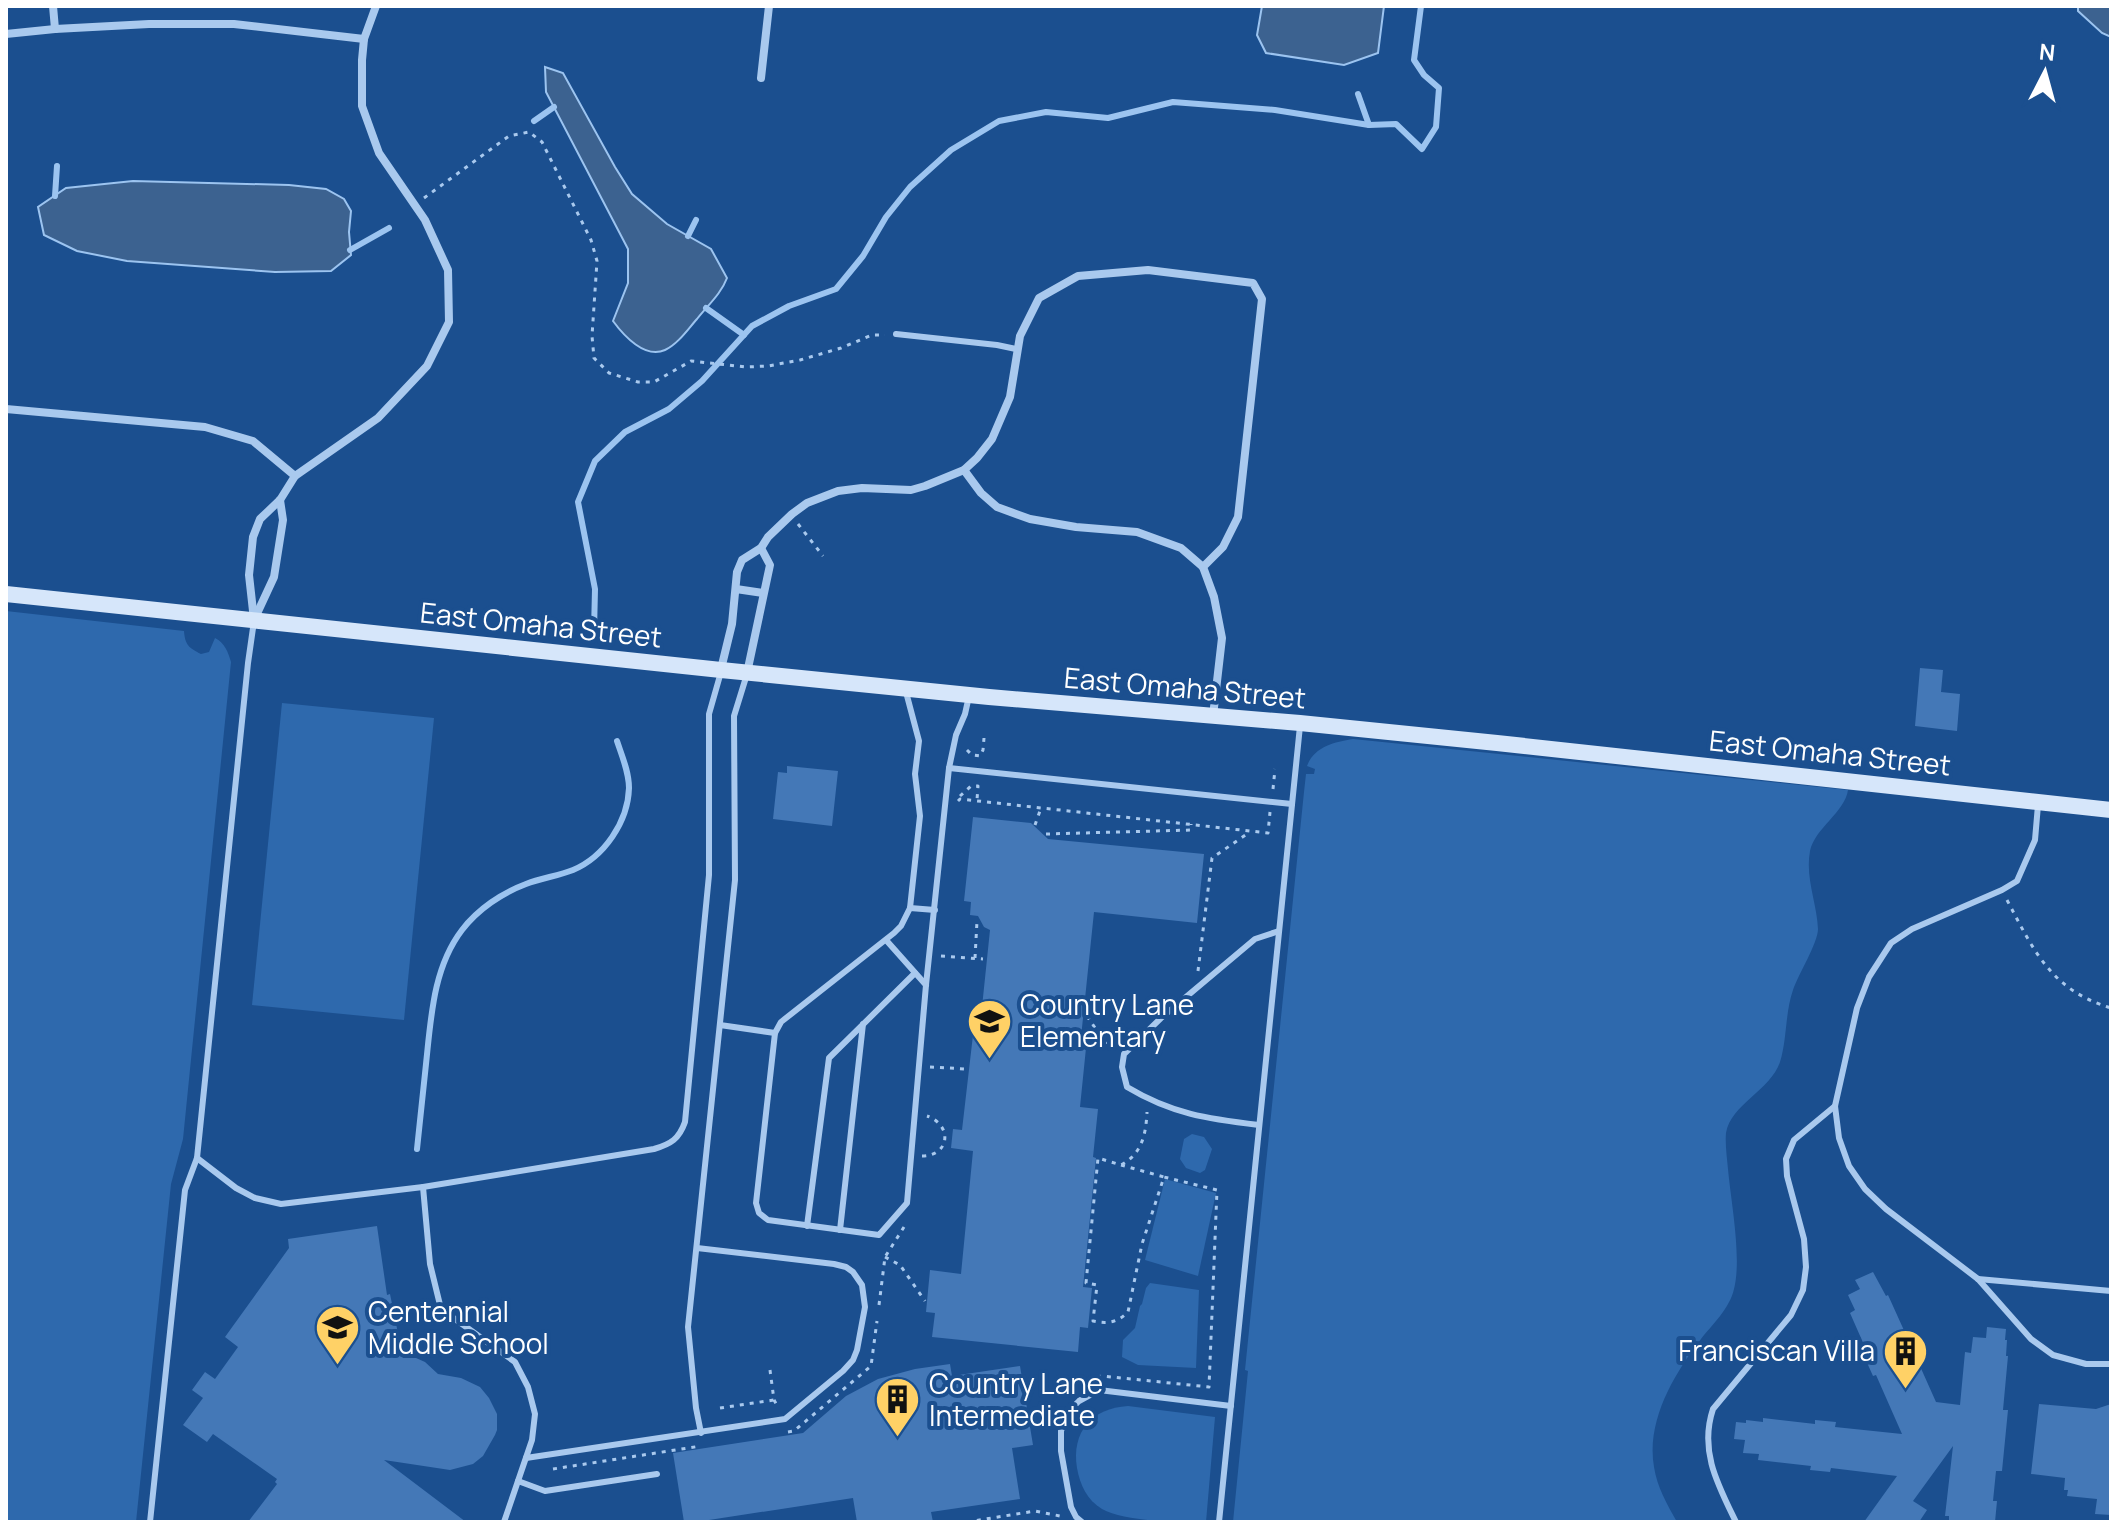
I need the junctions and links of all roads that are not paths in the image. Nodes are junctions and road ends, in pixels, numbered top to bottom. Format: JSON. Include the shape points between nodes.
{"nodes":[{"id":1,"x":53,"y":6,"type":"edge"},
{"id":2,"x":376,"y":6,"type":"edge"},
{"id":3,"x":769,"y":6,"type":"edge"},
{"id":4,"x":55,"y":29,"type":"junction"},
{"id":5,"x":6,"y":34,"type":"edge"},
{"id":6,"x":364,"y":39,"type":"junction"},
{"id":7,"x":761,"y":78,"type":"dead end"},
{"id":8,"x":896,"y":334,"type":"road end"},
{"id":9,"x":1016,"y":349,"type":"junction"},
{"id":10,"x":6,"y":409,"type":"edge"},
{"id":11,"x":964,"y":470,"type":"junction"},
{"id":12,"x":295,"y":476,"type":"junction"},
{"id":13,"x":280,"y":500,"type":"junction"},
{"id":14,"x":761,"y":548,"type":"junction"},
{"id":15,"x":1203,"y":567,"type":"junction"},
{"id":16,"x":736,"y":589,"type":"junction"},
{"id":17,"x":763,"y":593,"type":"junction"},
{"id":18,"x":6,"y":594,"type":"edge"},
{"id":19,"x":254,"y":621,"type":"junction"},
{"id":20,"x":721,"y":670,"type":"junction"},
{"id":21,"x":747,"y":673,"type":"junction"},
{"id":22,"x":906,"y":688,"type":"junction"},
{"id":23,"x":969,"y":695,"type":"junction"},
{"id":24,"x":1213,"y":716,"type":"junction"},
{"id":25,"x":1300,"y":723,"type":"junction"},
{"id":26,"x":949,"y":768,"type":"junction"},
{"id":27,"x":2038,"y":802,"type":"junction"},
{"id":28,"x":1292,"y":804,"type":"junction"},
{"id":29,"x":2111,"y":810,"type":"edge"},
{"id":30,"x":910,"y":908,"type":"junction"},
{"id":31,"x":935,"y":910,"type":"junction"},
{"id":32,"x":1279,"y":931,"type":"junction"},
{"id":33,"x":886,"y":940,"type":"junction"},
{"id":34,"x":915,"y":973,"type":"junction"},
{"id":35,"x":926,"y":985,"type":"junction"},
{"id":36,"x":863,"y":1024,"type":"junction"},
{"id":37,"x":720,"y":1025,"type":"junction"},
{"id":38,"x":775,"y":1033,"type":"junction"},
{"id":39,"x":1835,"y":1106,"type":"junction"},
{"id":40,"x":1259,"y":1125,"type":"junction"},
{"id":41,"x":197,"y":1158,"type":"junction"},
{"id":42,"x":423,"y":1187,"type":"junction"},
{"id":43,"x":807,"y":1226,"type":"junction"},
{"id":44,"x":840,"y":1230,"type":"junction"},
{"id":45,"x":697,"y":1248,"type":"junction"},
{"id":46,"x":1978,"y":1279,"type":"junction"},
{"id":47,"x":2111,"y":1291,"type":"edge"},
{"id":48,"x":2111,"y":1364,"type":"edge"},
{"id":49,"x":1231,"y":1406,"type":"junction"},
{"id":50,"x":701,"y":1433,"type":"junction"},
{"id":51,"x":526,"y":1458,"type":"junction"},
{"id":52,"x":657,"y":1474,"type":"dead end"},
{"id":53,"x":518,"y":1481,"type":"junction"},
{"id":54,"x":150,"y":1522,"type":"edge"},
{"id":55,"x":504,"y":1522,"type":"edge"},
{"id":56,"x":1082,"y":1522,"type":"edge"},
{"id":57,"x":1219,"y":1522,"type":"edge"},
{"id":58,"x":1736,"y":1522,"type":"edge"}],
"edges":[{"from":1,"to":4,"type":"street"},
{"from":2,"to":6,"type":"street"},
{"from":3,"to":7,"type":"street"},
{"from":4,"to":5,"type":"street"},
{"from":4,"to":6,"type":"street","via":[[234,24]]},
{"from":6,"to":12,"type":"street","via":[[362,106],[379,153],[425,220],[448,270],[449,322],[427,366],[378,418]]},
{"from":8,"to":9,"type":"lane"},
{"from":9,"to":11,"type":"street","via":[[1010,397],[992,439]]},
{"from":9,"to":15,"type":"street","via":[[1039,298],[1078,276],[1148,270],[1253,283],[1262,299],[1238,517],[1223,547]]},
{"from":10,"to":12,"type":"street","via":[[205,427],[253,441]]},
{"from":11,"to":14,"type":"street","via":[[911,490],[838,491],[792,514]]},
{"from":11,"to":15,"type":"street","via":[[997,507],[1030,519],[1137,532],[1181,548]]},
{"from":12,"to":13,"type":"street"},
{"from":13,"to":19,"type":"street","via":[[283,520],[274,577]]},
{"from":13,"to":19,"type":"street","via":[[260,519],[253,537],[249,575]]},
{"from":14,"to":16,"type":"street","via":[[742,560]]},
{"from":14,"to":17,"type":"street","via":[[770,565]]},
{"from":15,"to":24,"type":"street","via":[[1222,638]]},
{"from":16,"to":17,"type":"street"},
{"from":16,"to":20,"type":"street"},
{"from":17,"to":21,"type":"street"},
{"from":18,"to":19,"type":"main road","name":"East Omaha Street"},
{"from":19,"to":20,"type":"main road","name":"East Omaha Street"},
{"from":19,"to":41,"type":"lane"},
{"from":20,"to":21,"type":"main road","name":"East Omaha Street"},
{"from":20,"to":42,"type":"lane","via":[[709,714],[709,875],[680,1135],[670,1145],[654,1149]]},
{"from":21,"to":22,"type":"main road","name":"East Omaha Street"},
{"from":21,"to":37,"type":"lane","via":[[734,716],[735,880]]},
{"from":22,"to":23,"type":"main road","name":"East Omaha Street"},
{"from":22,"to":30,"type":"lane","via":[[919,741],[915,774],[920,816]]},
{"from":23,"to":24,"type":"main road","name":"East Omaha Street"},
{"from":23,"to":26,"type":"lane"},
{"from":24,"to":25,"type":"main road","name":"East Omaha Street"},
{"from":25,"to":27,"type":"main road","name":"East Omaha Street"},
{"from":25,"to":28,"type":"lane"},
{"from":26,"to":28,"type":"lane"},
{"from":26,"to":31,"type":"lane"},
{"from":27,"to":29,"type":"main road","name":"East Omaha Street"},
{"from":27,"to":39,"type":"lane","via":[[2035,840],[2017,881],[1891,943],[1857,1008]]},
{"from":28,"to":32,"type":"lane"},
{"from":30,"to":31,"type":"lane"},
{"from":30,"to":33,"type":"lane"},
{"from":31,"to":35,"type":"lane"},
{"from":32,"to":40,"type":"lane"},
{"from":32,"to":40,"type":"lane","via":[[1255,939],[1161,1018],[1124,1054],[1122,1067],[1127,1087],[1148,1100],[1199,1117]]},
{"from":33,"to":34,"type":"lane"},
{"from":33,"to":38,"type":"lane","via":[[781,1022]]},
{"from":34,"to":35,"type":"lane"},
{"from":34,"to":36,"type":"lane"},
{"from":35,"to":44,"type":"lane","via":[[907,1203],[879,1235]]},
{"from":36,"to":43,"type":"lane","via":[[829,1058]]},
{"from":36,"to":44,"type":"lane"},
{"from":37,"to":38,"type":"lane"},
{"from":37,"to":45,"type":"lane"},
{"from":38,"to":43,"type":"lane","via":[[756,1203],[768,1220]]},
{"from":39,"to":46,"type":"lane","via":[[1849,1166],[1865,1189]]},
{"from":39,"to":58,"type":"lane","via":[[1794,1140],[1786,1159],[1804,1239],[1803,1290],[1791,1315],[1713,1409],[1708,1423],[1713,1476]]},
{"from":40,"to":49,"type":"lane"},
{"from":41,"to":42,"type":"lane","via":[[236,1188],[281,1204]]},
{"from":41,"to":54,"type":"lane","via":[[185,1190]]},
{"from":42,"to":51,"type":"lane","via":[[430,1264],[441,1309],[515,1362],[528,1387],[535,1414]]},
{"from":43,"to":44,"type":"lane"},
{"from":45,"to":50,"type":"lane","via":[[688,1327]]},
{"from":45,"to":50,"type":"lane","via":[[846,1267],[858,1278],[865,1307],[853,1360],[785,1419]]},
{"from":46,"to":47,"type":"lane"},
{"from":46,"to":48,"type":"lane","via":[[2031,1339],[2053,1355]]},
{"from":49,"to":56,"type":"lane","via":[[1099,1390],[1079,1401],[1067,1413],[1061,1451],[1071,1507]]},
{"from":49,"to":57,"type":"lane"},
{"from":50,"to":51,"type":"lane"},
{"from":51,"to":53,"type":"lane"},
{"from":52,"to":53,"type":"lane","via":[[545,1491]]},
{"from":53,"to":55,"type":"lane"}]}
